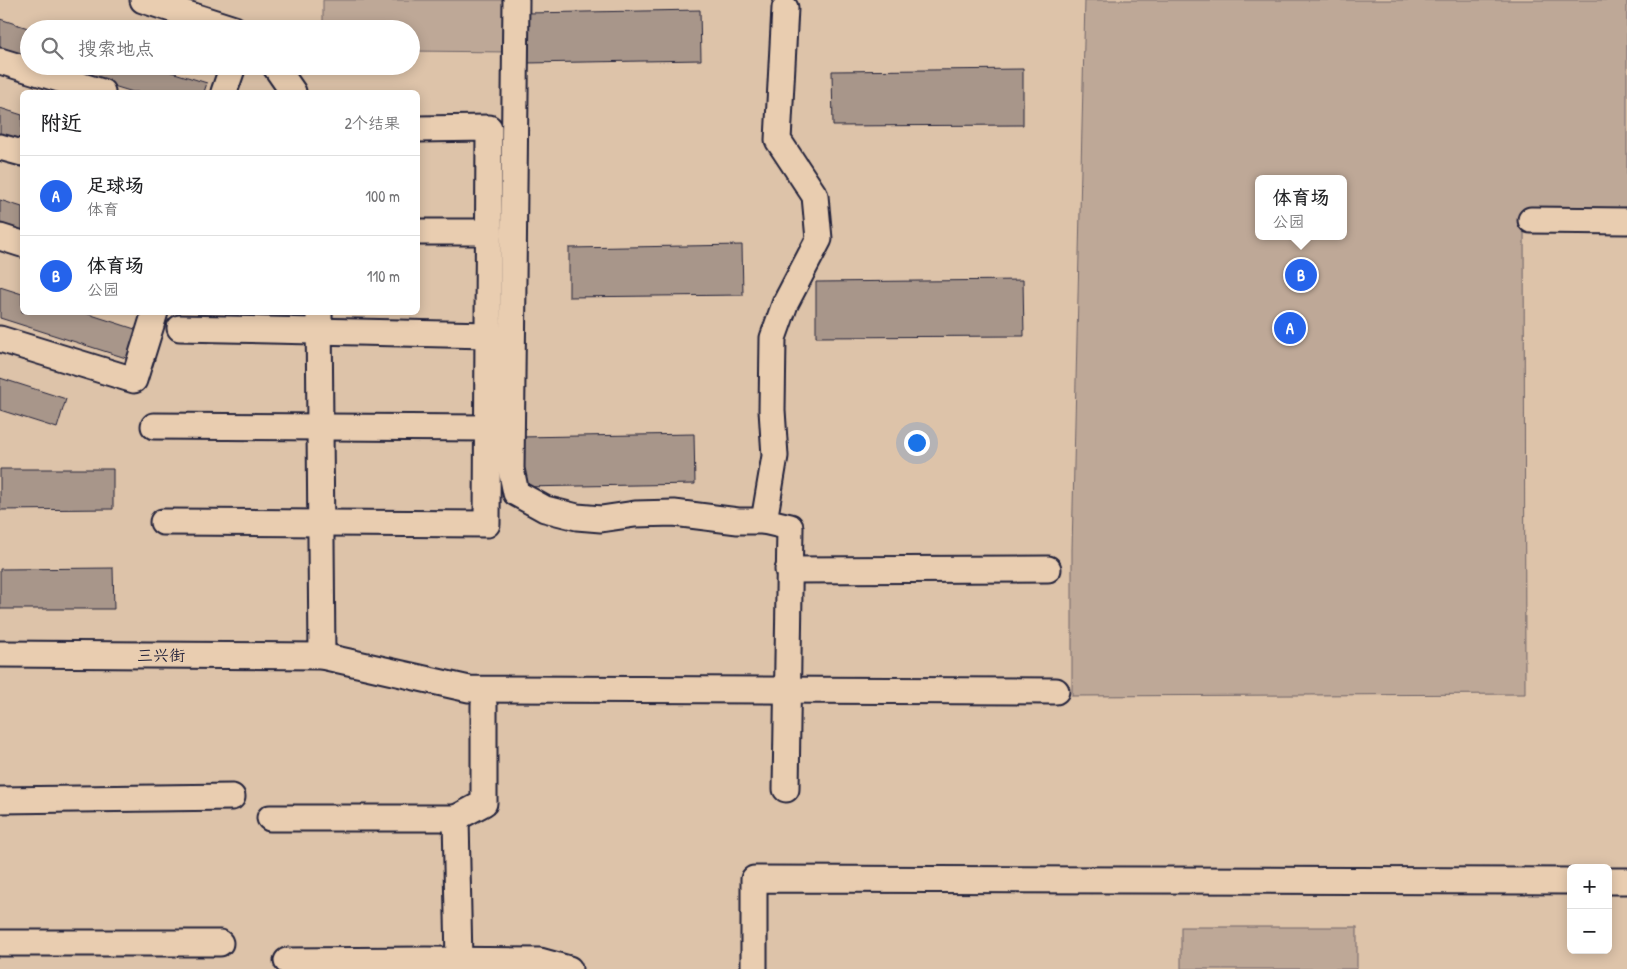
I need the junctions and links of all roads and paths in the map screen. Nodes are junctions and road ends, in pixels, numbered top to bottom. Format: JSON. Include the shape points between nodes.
{"nodes":[{"id":1,"x":143,"y":0,"type":"edge"},
{"id":2,"x":516,"y":0,"type":"edge"},
{"id":3,"x":785,"y":8,"type":"dead end"},
{"id":4,"x":206,"y":20,"type":"edge"},
{"id":5,"x":0,"y":61,"type":"edge"},
{"id":6,"x":20,"y":67,"type":"edge"},
{"id":7,"x":46,"y":75,"type":"edge"},
{"id":8,"x":230,"y":75,"type":"edge"},
{"id":9,"x":281,"y":75,"type":"edge"},
{"id":10,"x":95,"y":90,"type":"edge"},
{"id":11,"x":225,"y":90,"type":"edge"},
{"id":12,"x":292,"y":90,"type":"edge"},
{"id":13,"x":420,"y":129,"type":"edge"},
{"id":14,"x":0,"y":147,"type":"edge"},
{"id":15,"x":20,"y":153,"type":"edge"},
{"id":16,"x":1531,"y":220,"type":"dead end"},
{"id":17,"x":1627,"y":221,"type":"edge"},
{"id":18,"x":420,"y":232,"type":"edge"},
{"id":19,"x":489,"y":232,"type":"junction"},
{"id":20,"x":0,"y":238,"type":"edge"},
{"id":21,"x":20,"y":243,"type":"edge"},
{"id":22,"x":154,"y":315,"type":"edge"},
{"id":23,"x":319,"y":322,"type":"edge"},
{"id":24,"x":180,"y":328,"type":"dead end"},
{"id":25,"x":488,"y":335,"type":"junction"},
{"id":26,"x":0,"y":339,"type":"edge"},
{"id":27,"x":154,"y":426,"type":"dead end"},
{"id":28,"x":320,"y":427,"type":"junction"},
{"id":29,"x":488,"y":428,"type":"junction"},
{"id":30,"x":764,"y":521,"type":"junction"},
{"id":31,"x":164,"y":522,"type":"dead end"},
{"id":32,"x":321,"y":523,"type":"junction"},
{"id":33,"x":1048,"y":569,"type":"dead end"},
{"id":34,"x":788,"y":570,"type":"junction"},
{"id":35,"x":0,"y":654,"type":"edge"},
{"id":36,"x":322,"y":656,"type":"junction"},
{"id":37,"x":787,"y":690,"type":"junction"},
{"id":38,"x":1056,"y":691,"type":"dead end"},
{"id":39,"x":484,"y":705,"type":"dead end"},
{"id":40,"x":786,"y":789,"type":"dead end"},
{"id":41,"x":232,"y":797,"type":"dead end"},
{"id":42,"x":0,"y":800,"type":"edge"},
{"id":43,"x":270,"y":818,"type":"dead end"},
{"id":44,"x":456,"y":818,"type":"junction"},
{"id":45,"x":1567,"y":881,"type":"edge"},
{"id":46,"x":1612,"y":881,"type":"edge"},
{"id":47,"x":1627,"y":881,"type":"edge"},
{"id":48,"x":0,"y":943,"type":"edge"},
{"id":49,"x":220,"y":943,"type":"dead end"},
{"id":50,"x":287,"y":961,"type":"dead end"},
{"id":51,"x":459,"y":961,"type":"junction"},
{"id":52,"x":426,"y":964,"type":"edge"},
{"id":53,"x":569,"y":969,"type":"edge"},
{"id":54,"x":754,"y":969,"type":"edge"}],
"edges":[{"from":1,"to":4,"type":"street"},
{"from":2,"to":30,"type":"street","via":[[511,469],[516,493],[545,509],[576,517],[601,519],[674,513]]},
{"from":3,"to":30,"type":"street","via":[[778,140],[815,196],[819,239],[785,304],[773,338],[775,456]]},
{"from":5,"to":6,"type":"street"},
{"from":7,"to":10,"type":"street"},
{"from":8,"to":11,"type":"street"},
{"from":9,"to":12,"type":"street"},
{"from":13,"to":19,"type":"street","via":[[489,128]]},
{"from":14,"to":15,"type":"street"},
{"from":16,"to":17,"type":"street"},
{"from":18,"to":19,"type":"street"},
{"from":19,"to":25,"type":"street"},
{"from":20,"to":21,"type":"street"},
{"from":22,"to":26,"type":"street","via":[[134,380]]},
{"from":23,"to":24,"type":"street"},
{"from":23,"to":25,"type":"street"},
{"from":23,"to":28,"type":"street"},
{"from":25,"to":29,"type":"street"},
{"from":27,"to":28,"type":"street"},
{"from":28,"to":29,"type":"street"},
{"from":28,"to":32,"type":"street"},
{"from":29,"to":32,"type":"street","via":[[487,524]]},
{"from":30,"to":34,"type":"street","via":[[790,527]]},
{"from":31,"to":32,"type":"street"},
{"from":32,"to":36,"type":"street"},
{"from":33,"to":34,"type":"street"},
{"from":34,"to":37,"type":"street"},
{"from":35,"to":36,"type":"street","name":"三兴街"},
{"from":36,"to":37,"type":"street","name":"三兴街","via":[[469,689]]},
{"from":37,"to":38,"type":"street","name":"三兴街"},
{"from":37,"to":40,"type":"street"},
{"from":39,"to":44,"type":"street","via":[[484,803]]},
{"from":41,"to":42,"type":"street"},
{"from":43,"to":44,"type":"street"},
{"from":44,"to":51,"type":"street"},
{"from":45,"to":54,"type":"street","via":[[754,879]]},
{"from":46,"to":47,"type":"street"},
{"from":48,"to":49,"type":"street"},
{"from":50,"to":52,"type":"street"},
{"from":51,"to":52,"type":"street"},
{"from":51,"to":53,"type":"street","via":[[540,961]]}]}
